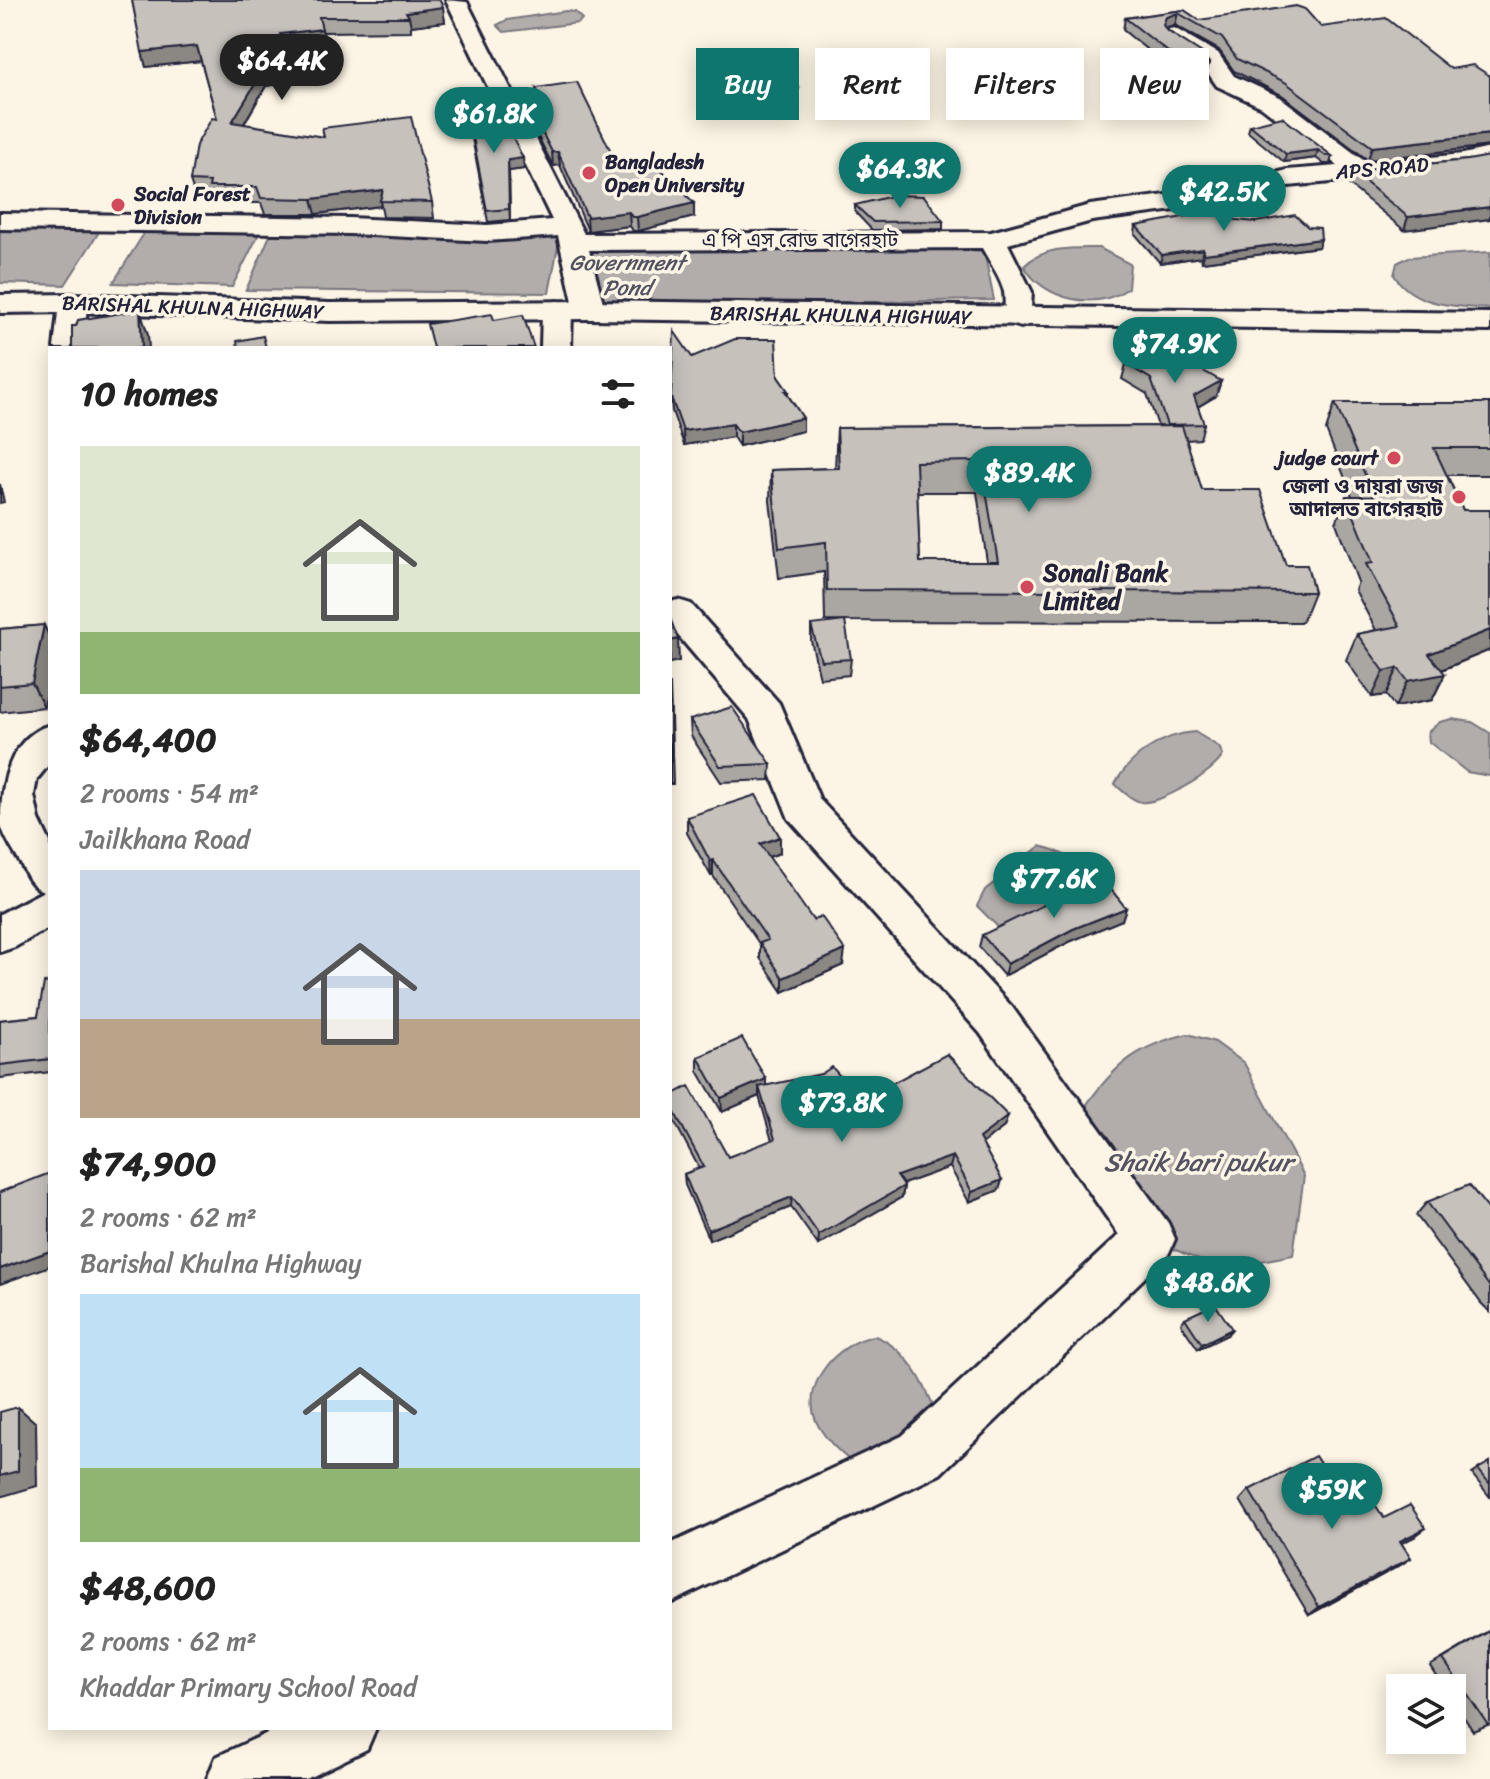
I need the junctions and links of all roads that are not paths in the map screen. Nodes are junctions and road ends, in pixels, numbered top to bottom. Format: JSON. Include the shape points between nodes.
{"nodes":[{"id":1,"x":456,"y":2,"type":"dead end"},
{"id":2,"x":1174,"y":35,"type":"edge"},
{"id":3,"x":1490,"y":156,"type":"edge"},
{"id":4,"x":1360,"y":170,"type":"junction"},
{"id":5,"x":0,"y":221,"type":"edge"},
{"id":6,"x":570,"y":234,"type":"junction"},
{"id":7,"x":987,"y":239,"type":"junction"},
{"id":8,"x":73,"y":303,"type":"junction"},
{"id":9,"x":0,"y":304,"type":"edge"},
{"id":10,"x":557,"y":310,"type":"junction"},
{"id":11,"x":590,"y":310,"type":"junction"},
{"id":12,"x":1021,"y":318,"type":"junction"},
{"id":13,"x":1490,"y":322,"type":"edge"},
{"id":14,"x":69,"y":346,"type":"edge"},
{"id":15,"x":556,"y":346,"type":"edge"},
{"id":16,"x":672,"y":614,"type":"edge"},
{"id":17,"x":48,"y":741,"type":"edge"},
{"id":18,"x":48,"y":873,"type":"edge"},
{"id":19,"x":48,"y":907,"type":"edge"},
{"id":20,"x":0,"y":935,"type":"edge"},
{"id":21,"x":672,"y":1573,"type":"edge"},
{"id":22,"x":342,"y":1730,"type":"edge"},
{"id":23,"x":238,"y":1779,"type":"edge"}],
"edges":[{"from":1,"to":6,"type":"street"},
{"from":2,"to":4,"type":"street","via":[[1210,58],[1225,81],[1271,102]]},
{"from":3,"to":4,"type":"street","name":"APS ROAD"},
{"from":4,"to":7,"type":"street","name":"APS ROAD","via":[[1090,213]]},
{"from":5,"to":6,"type":"street","name":"এ পি এস রোড বাগেরহাট"},
{"from":6,"to":7,"type":"street","name":"এ পি এস রোড বাগেরহাট"},
{"from":6,"to":11,"type":"street"},
{"from":7,"to":12,"type":"street","via":[[1018,292]]},
{"from":8,"to":9,"type":"highway","name":"BARISHAL KHULNA HIGHWAY"},
{"from":8,"to":10,"type":"highway","name":"BARISHAL KHULNA HIGHWAY","via":[[330,312]]},
{"from":8,"to":14,"type":"street"},
{"from":10,"to":11,"type":"highway","name":"BARISHAL KHULNA HIGHWAY"},
{"from":10,"to":15,"type":"street"},
{"from":11,"to":12,"type":"highway","name":"BARISHAL KHULNA HIGHWAY"},
{"from":12,"to":13,"type":"highway","name":"BARISHAL KHULNA HIGHWAY"},
{"from":16,"to":21,"type":"street","via":[[678,612],[766,713],[803,808],[996,1020],[1150,1239],[921,1455]]},
{"from":17,"to":18,"type":"street","via":[[14,785],[19,822]]},
{"from":19,"to":20,"type":"street"},
{"from":22,"to":23,"type":"street"}]}
